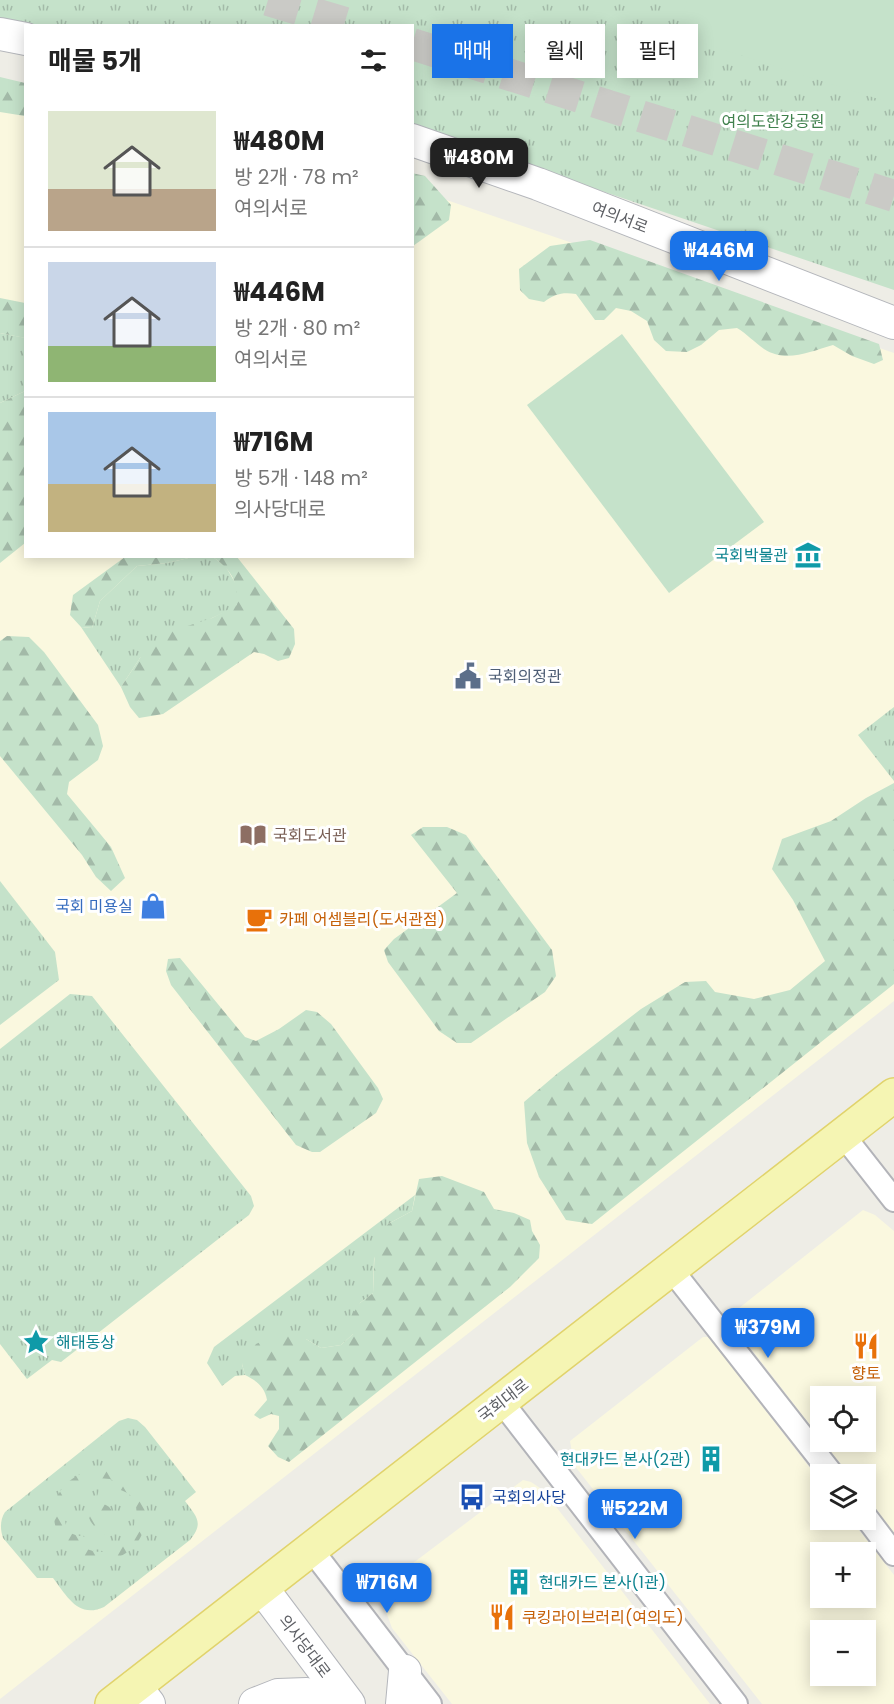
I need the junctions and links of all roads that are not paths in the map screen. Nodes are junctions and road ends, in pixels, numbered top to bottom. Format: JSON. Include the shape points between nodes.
{"nodes":[{"id":1,"x":0,"y":34,"type":"edge"},
{"id":2,"x":24,"y":39,"type":"edge"},
{"id":3,"x":414,"y":141,"type":"edge"},
{"id":4,"x":894,"y":323,"type":"edge"},
{"id":5,"x":894,"y":1095,"type":"edge"},
{"id":6,"x":843,"y":1135,"type":"junction"},
{"id":7,"x":894,"y":1200,"type":"edge"},
{"id":8,"x":671,"y":1269,"type":"junction"},
{"id":9,"x":501,"y":1401,"type":"junction"},
{"id":10,"x":824,"y":1464,"type":"edge"},
{"id":11,"x":876,"y":1530,"type":"edge"},
{"id":12,"x":311,"y":1549,"type":"junction"},
{"id":13,"x":894,"y":1554,"type":"edge"},
{"id":14,"x":262,"y":1587,"type":"junction"},
{"id":15,"x":405,"y":1671,"type":"junction"},
{"id":16,"x":132,"y":1698,"type":"edge"},
{"id":17,"x":255,"y":1704,"type":"edge"},
{"id":18,"x":328,"y":1704,"type":"edge"},
{"id":19,"x":349,"y":1704,"type":"edge"},
{"id":20,"x":402,"y":1704,"type":"edge"},
{"id":21,"x":430,"y":1704,"type":"edge"},
{"id":22,"x":736,"y":1704,"type":"edge"}],
"edges":[{"from":1,"to":2,"type":"main road"},
{"from":3,"to":4,"type":"main road","name":"여의서로","via":[[538,184]]},
{"from":5,"to":6,"type":"main road","name":"국회대로"},
{"from":6,"to":7,"type":"street"},
{"from":6,"to":8,"type":"main road","name":"국회대로"},
{"from":8,"to":9,"type":"main road","name":"국회대로"},
{"from":8,"to":10,"type":"street"},
{"from":9,"to":12,"type":"main road","name":"국회대로"},
{"from":9,"to":22,"type":"street"},
{"from":11,"to":13,"type":"street"},
{"from":12,"to":14,"type":"main road","name":"국회대로"},
{"from":12,"to":15,"type":"street"},
{"from":14,"to":16,"type":"main road","name":"국회대로"},
{"from":14,"to":19,"type":"main road","name":"의사당대로"},
{"from":15,"to":20,"type":"main road"},
{"from":15,"to":21,"type":"street"},
{"from":17,"to":18,"type":"main road","via":[[278,1695],[307,1694]]}]}
